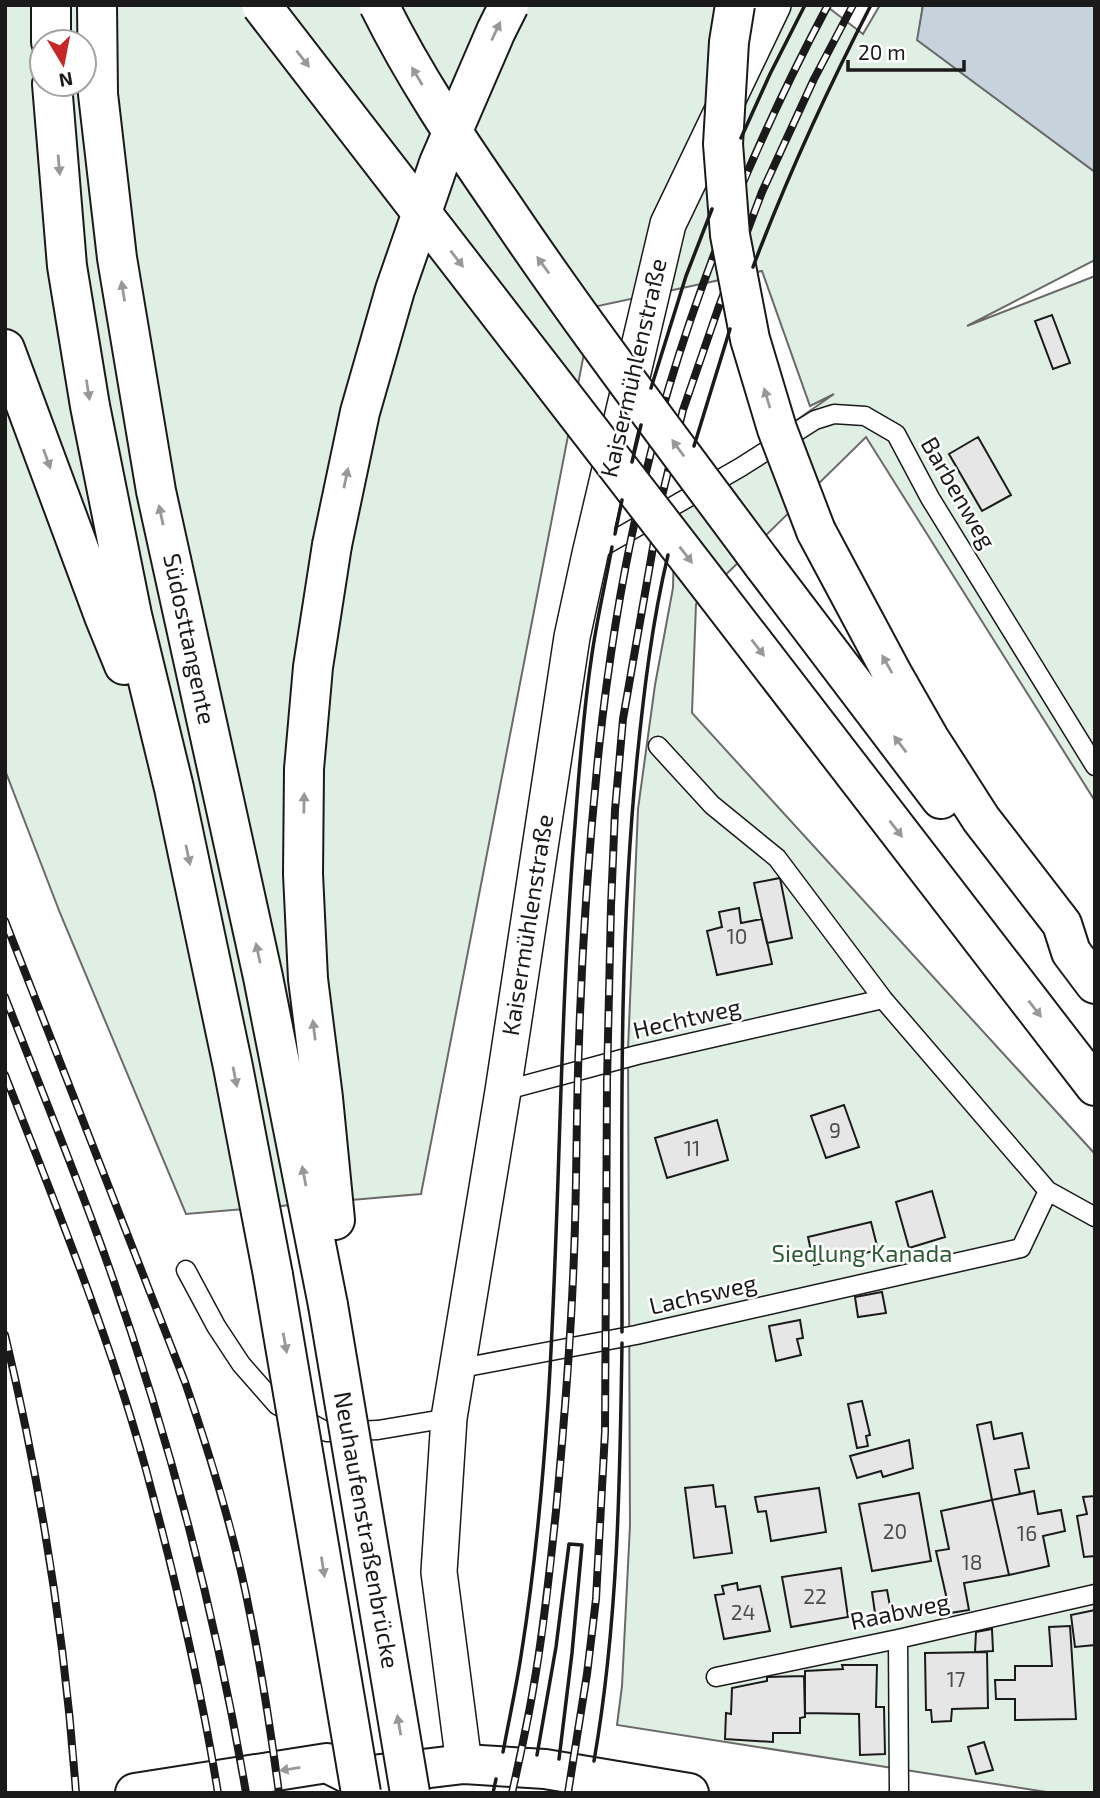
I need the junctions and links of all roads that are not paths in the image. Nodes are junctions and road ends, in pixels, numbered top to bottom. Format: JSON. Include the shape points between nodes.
{"nodes":[{"id":1,"x":51,"y":5,"type":"edge"},
{"id":2,"x":97,"y":5,"type":"edge"},
{"id":3,"x":261,"y":5,"type":"edge"},
{"id":4,"x":379,"y":5,"type":"edge"},
{"id":5,"x":509,"y":5,"type":"edge"},
{"id":6,"x":736,"y":5,"type":"edge"},
{"id":7,"x":772,"y":5,"type":"edge"},
{"id":8,"x":51,"y":28,"type":"edge"},
{"id":9,"x":54,"y":98,"type":"edge"},
{"id":10,"x":5,"y":349,"type":"edge"},
{"id":11,"x":590,"y":554,"type":"junction"},
{"id":12,"x":658,"y":746,"type":"dead end"},
{"id":13,"x":1095,"y":766,"type":"edge"},
{"id":14,"x":174,"y":788,"type":"junction"},
{"id":15,"x":1071,"y":951,"type":"junction"},
{"id":16,"x":1095,"y":984,"type":"edge"},
{"id":17,"x":883,"y":999,"type":"junction"},
{"id":18,"x":1095,"y":1086,"type":"edge"},
{"id":19,"x":503,"y":1091,"type":"junction"},
{"id":20,"x":1048,"y":1191,"type":"junction"},
{"id":21,"x":1095,"y":1217,"type":"edge"},
{"id":22,"x":330,"y":1265,"type":"junction"},
{"id":23,"x":186,"y":1270,"type":"dead end"},
{"id":24,"x":273,"y":1275,"type":"joint"},
{"id":25,"x":456,"y":1369,"type":"junction"},
{"id":26,"x":449,"y":1418,"type":"junction"},
{"id":27,"x":1095,"y":1594,"type":"edge"},
{"id":28,"x":898,"y":1639,"type":"junction"},
{"id":29,"x":716,"y":1677,"type":"dead end"},
{"id":30,"x":464,"y":1764,"type":"junction"},
{"id":31,"x":351,"y":1787,"type":"edge"},
{"id":32,"x":135,"y":1793,"type":"edge"},
{"id":33,"x":410,"y":1793,"type":"edge"},
{"id":34,"x":689,"y":1793,"type":"edge"},
{"id":35,"x":900,"y":1793,"type":"edge"}],
"edges":[{"from":1,"to":8,"type":"main road"},
{"from":22,"to":2,"type":"main road","name":"Südosttangente","one_way":true,"via":[[156,491],[117,258],[98,93]]},
{"from":3,"to":18,"type":"main road","one_way":true,"bridge":true},
{"from":15,"to":4,"type":"main road","one_way":true,"bridge":true,"via":[[1045,935],[762,563],[536,255],[442,117]]},
{"from":22,"to":5,"type":"main road","one_way":true,"bridge":true,"via":[[323,1098],[307,979],[303,874],[304,769],[313,667],[360,412],[395,290],[439,163]]},
{"from":15,"to":6,"type":"main road","one_way":true,"bridge":true,"via":[[1062,924],[981,819],[887,664],[816,531],[777,429],[750,339],[730,235],[723,144],[729,42]]},
{"from":7,"to":11,"type":"street","name":"Kaisermühlenstraße","via":[[668,225]]},
{"from":9,"to":14,"type":"main road","name":"Südosttangente","one_way":true,"via":[[67,266],[90,406],[132,615]]},
{"from":10,"to":14,"type":"main road","one_way":true,"via":[[104,616]]},
{"from":11,"to":13,"type":"lane","name":"Barbenweg","via":[[815,420],[834,414],[865,416],[896,433],[930,498]]},
{"from":11,"to":19,"type":"street","name":"Kaisermühlenstraße","via":[[572,637]]},
{"from":12,"to":17,"type":"lane","via":[[712,806],[777,858]]},
{"from":14,"to":24,"type":"main road","name":"Südosttangente","one_way":true},
{"from":15,"to":16,"type":"main road"},
{"from":17,"to":19,"type":"lane","name":"Hechtweg"},
{"from":17,"to":20,"type":"lane"},
{"from":19,"to":25,"type":"street","name":"Kaisermühlenstraße"},
{"from":20,"to":21,"type":"lane"},
{"from":20,"to":25,"type":"lane","name":"Lachsweg","via":[[1021,1248],[636,1335]]},
{"from":33,"to":22,"type":"main road","name":"Neuhaufenstraßenbrücke","one_way":true,"bridge":true,"via":[[328,1305]]},
{"from":23,"to":26,"type":"lane","via":[[241,1364],[277,1405],[327,1432],[378,1430]]},
{"from":24,"to":31,"type":"main road","name":"Neuhaufenstraßenbrücke","one_way":true,"bridge":true},
{"from":25,"to":26,"type":"street","name":"Kaisermühlenstraße"},
{"from":26,"to":30,"type":"street","name":"Kaisermühlenstraße","via":[[439,1573]]},
{"from":27,"to":28,"type":"lane","name":"Raabweg"},
{"from":28,"to":29,"type":"lane","name":"Raabweg"},
{"from":28,"to":35,"type":"lane"},
{"from":30,"to":31,"type":"main road"},
{"from":30,"to":34,"type":"main road","via":[[545,1769]]},
{"from":31,"to":32,"type":"main road","one_way":true,"via":[[327,1763]]}]}
